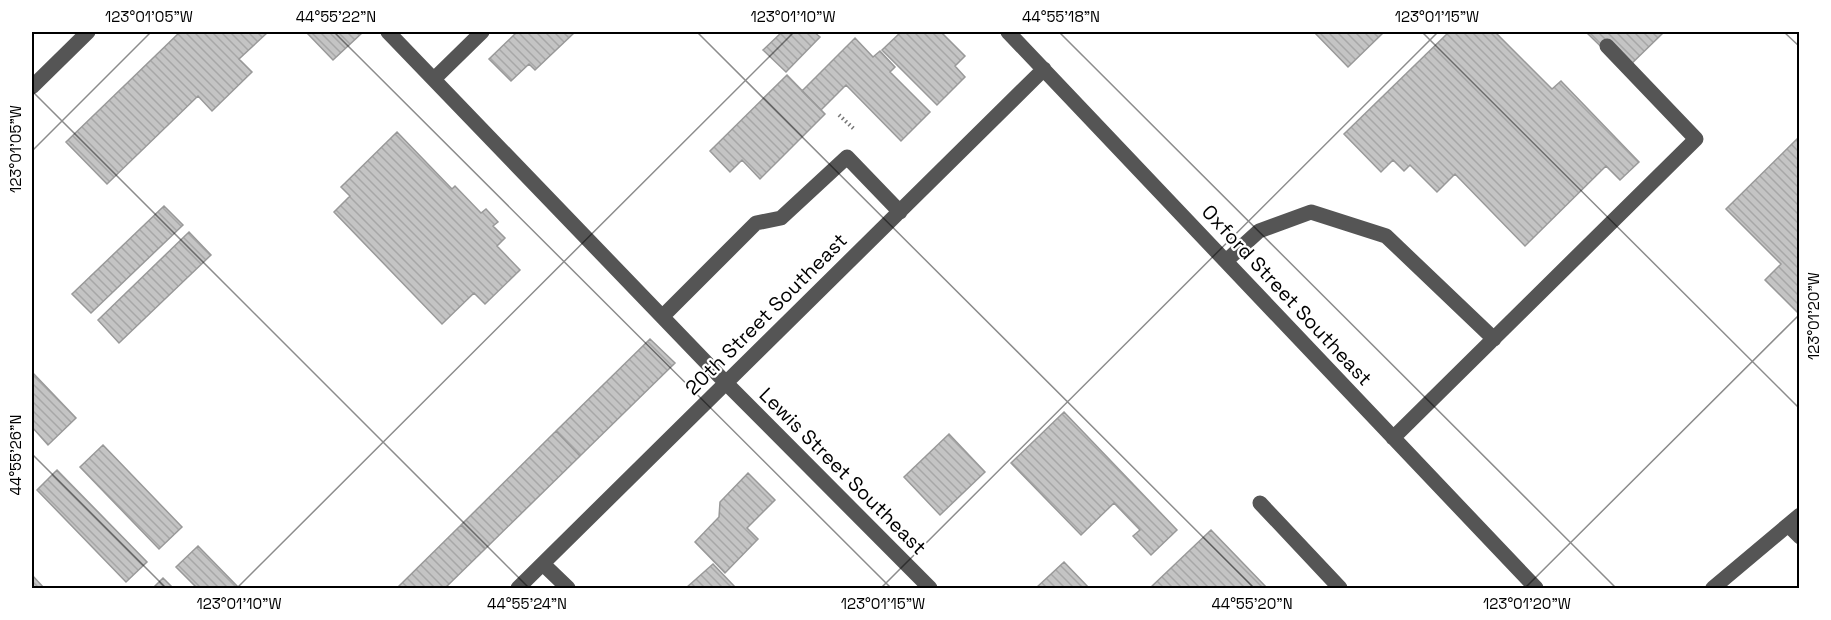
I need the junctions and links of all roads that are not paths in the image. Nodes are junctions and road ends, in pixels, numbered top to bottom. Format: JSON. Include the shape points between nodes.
{"nodes":[{"id":1,"x":88,"y":32,"type":"edge"},
{"id":2,"x":388,"y":32,"type":"edge"},
{"id":3,"x":482,"y":32,"type":"edge"},
{"id":4,"x":1008,"y":32,"type":"edge"},
{"id":5,"x":1606,"y":46,"type":"dead end"},
{"id":6,"x":1044,"y":69,"type":"junction"},
{"id":7,"x":34,"y":79,"type":"edge"},
{"id":8,"x":434,"y":79,"type":"junction"},
{"id":9,"x":900,"y":212,"type":"junction"},
{"id":10,"x":1226,"y":261,"type":"junction"},
{"id":11,"x":663,"y":316,"type":"junction"},
{"id":12,"x":1494,"y":339,"type":"junction"},
{"id":13,"x":726,"y":383,"type":"junction"},
{"id":14,"x":1393,"y":438,"type":"junction"},
{"id":15,"x":1260,"y":503,"type":"dead end"},
{"id":16,"x":1794,"y":520,"type":"edge"},
{"id":17,"x":1800,"y":537,"type":"edge"},
{"id":18,"x":543,"y":564,"type":"junction"},
{"id":19,"x":518,"y":588,"type":"edge"},
{"id":20,"x":568,"y":588,"type":"edge"},
{"id":21,"x":930,"y":588,"type":"edge"},
{"id":22,"x":1340,"y":588,"type":"edge"},
{"id":23,"x":1536,"y":588,"type":"edge"},
{"id":24,"x":1713,"y":588,"type":"edge"}],
"edges":[{"from":1,"to":7,"type":"street"},
{"from":2,"to":8,"type":"street","name":"Lewis Street Southeast"},
{"from":3,"to":8,"type":"street"},
{"from":4,"to":6,"type":"street","name":"Oxford Street Southeast"},
{"from":5,"to":12,"type":"street","via":[[1696,139]]},
{"from":6,"to":9,"type":"street","name":"20th Street Southeast"},
{"from":6,"to":10,"type":"street","name":"Oxford Street Southeast"},
{"from":8,"to":11,"type":"street","name":"Lewis Street Southeast"},
{"from":9,"to":11,"type":"street","via":[[847,157],[781,218],[756,223]]},
{"from":9,"to":13,"type":"street","name":"20th Street Southeast"},
{"from":10,"to":12,"type":"street","via":[[1259,231],[1311,212],[1386,236]]},
{"from":10,"to":14,"type":"street","name":"Oxford Street Southeast"},
{"from":11,"to":13,"type":"street","name":"Lewis Street Southeast"},
{"from":12,"to":14,"type":"street"},
{"from":13,"to":18,"type":"street","name":"20th Street Southeast"},
{"from":13,"to":21,"type":"street","name":"Lewis Street Southeast"},
{"from":14,"to":23,"type":"street","name":"Oxford Street Southeast"},
{"from":15,"to":22,"type":"street"},
{"from":16,"to":17,"type":"street"},
{"from":16,"to":24,"type":"street"},
{"from":18,"to":19,"type":"street","name":"20th Street Southeast"},
{"from":18,"to":20,"type":"street"}]}
